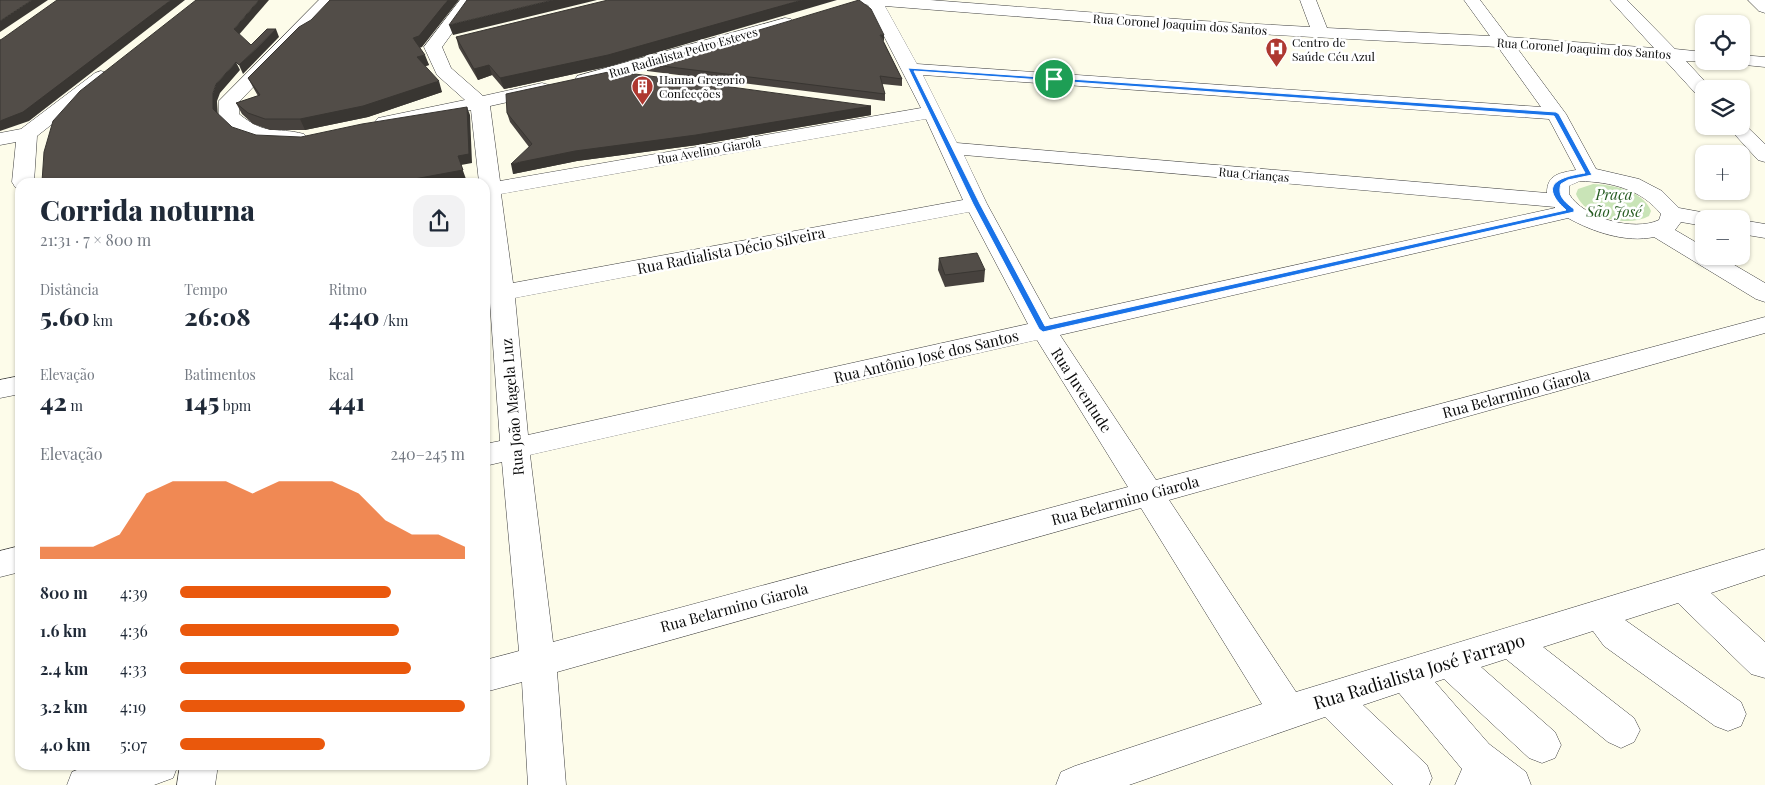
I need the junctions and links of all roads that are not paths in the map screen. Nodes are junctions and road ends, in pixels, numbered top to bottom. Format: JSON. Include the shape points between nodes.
{"nodes":[{"id":1,"x":328,"y":0,"type":"edge"},
{"id":2,"x":468,"y":0,"type":"edge"},
{"id":3,"x":1308,"y":0,"type":"edge"},
{"id":4,"x":1472,"y":0,"type":"edge"},
{"id":5,"x":1618,"y":0,"type":"edge"},
{"id":6,"x":1756,"y":0,"type":"edge"},
{"id":7,"x":869,"y":1,"type":"edge"},
{"id":8,"x":1765,"y":8,"type":"edge"},
{"id":9,"x":804,"y":17,"type":"edge"},
{"id":10,"x":1321,"y":33,"type":"junction"},
{"id":11,"x":462,"y":40,"type":"edge"},
{"id":12,"x":1502,"y":42,"type":"junction"},
{"id":13,"x":433,"y":47,"type":"junction"},
{"id":14,"x":1670,"y":54,"type":"junction"},
{"id":15,"x":1695,"y":56,"type":"edge"},
{"id":16,"x":1750,"y":61,"type":"edge"},
{"id":17,"x":1765,"y":62,"type":"edge"},
{"id":18,"x":114,"y":67,"type":"edge"},
{"id":19,"x":910,"y":69,"type":"junction"},
{"id":20,"x":614,"y":73,"type":"junction"},
{"id":21,"x":652,"y":79,"type":"edge"},
{"id":22,"x":1695,"y":80,"type":"edge"},
{"id":23,"x":480,"y":103,"type":"junction"},
{"id":24,"x":857,"y":106,"type":"edge"},
{"id":25,"x":924,"y":113,"type":"junction"},
{"id":26,"x":1556,"y":114,"type":"junction"},
{"id":27,"x":363,"y":126,"type":"edge"},
{"id":28,"x":27,"y":134,"type":"junction"},
{"id":29,"x":1745,"y":135,"type":"edge"},
{"id":30,"x":315,"y":136,"type":"edge"},
{"id":31,"x":0,"y":139,"type":"edge"},
{"id":32,"x":949,"y":148,"type":"junction"},
{"id":33,"x":1765,"y":156,"type":"edge"},
{"id":34,"x":1588,"y":175,"type":"junction"},
{"id":35,"x":23,"y":178,"type":"edge"},
{"id":36,"x":486,"y":178,"type":"edge"},
{"id":37,"x":490,"y":188,"type":"edge"},
{"id":38,"x":976,"y":204,"type":"junction"},
{"id":39,"x":1566,"y":206,"type":"junction"},
{"id":40,"x":1695,"y":220,"type":"edge"},
{"id":41,"x":1665,"y":222,"type":"junction"},
{"id":42,"x":1750,"y":228,"type":"edge"},
{"id":43,"x":1765,"y":231,"type":"edge"},
{"id":44,"x":490,"y":234,"type":"edge"},
{"id":45,"x":494,"y":294,"type":"edge"},
{"id":46,"x":1765,"y":294,"type":"edge"},
{"id":47,"x":1765,"y":325,"type":"edge"},
{"id":48,"x":1043,"y":329,"type":"junction"},
{"id":49,"x":15,"y":386,"type":"edge"},
{"id":50,"x":0,"y":388,"type":"edge"},
{"id":51,"x":515,"y":448,"type":"junction"},
{"id":52,"x":490,"y":454,"type":"edge"},
{"id":53,"x":1149,"y":494,"type":"junction"},
{"id":54,"x":15,"y":560,"type":"edge"},
{"id":55,"x":1765,"y":562,"type":"edge"},
{"id":56,"x":0,"y":564,"type":"edge"},
{"id":57,"x":1684,"y":588,"type":"junction"},
{"id":58,"x":1600,"y":614,"type":"junction"},
{"id":59,"x":1511,"y":642,"type":"junction"},
{"id":60,"x":538,"y":661,"type":"junction"},
{"id":61,"x":1450,"y":661,"type":"junction"},
{"id":62,"x":1763,"y":663,"type":"dead end"},
{"id":63,"x":490,"y":675,"type":"edge"},
{"id":64,"x":1406,"y":675,"type":"junction"},
{"id":65,"x":1331,"y":699,"type":"junction"},
{"id":66,"x":1288,"y":712,"type":"junction"},
{"id":67,"x":1728,"y":714,"type":"dead end"},
{"id":68,"x":1621,"y":730,"type":"dead end"},
{"id":69,"x":1542,"y":745,"type":"dead end"},
{"id":70,"x":141,"y":770,"type":"edge"},
{"id":71,"x":198,"y":770,"type":"edge"},
{"id":72,"x":1413,"y":778,"type":"dead end"},
{"id":73,"x":1492,"y":779,"type":"edge"},
{"id":74,"x":86,"y":785,"type":"edge"},
{"id":75,"x":196,"y":785,"type":"edge"},
{"id":76,"x":547,"y":785,"type":"edge"},
{"id":77,"x":1075,"y":785,"type":"edge"}],
"edges":[{"from":1,"to":30,"type":"street","via":[[229,101],[229,116],[245,130],[268,138]]},
{"from":2,"to":13,"type":"street"},
{"from":3,"to":10,"type":"street"},
{"from":4,"to":12,"type":"street"},
{"from":5,"to":14,"type":"street"},
{"from":6,"to":8,"type":"street"},
{"from":7,"to":10,"type":"street","name":"Rua Coronel Joaquim dos Santos"},
{"from":7,"to":19,"type":"street","name":"Rua Juventude"},
{"from":9,"to":20,"type":"street","name":"Rua Radialista Pedro Esteves"},
{"from":10,"to":12,"type":"street","name":"Rua Coronel Joaquim dos Santos"},
{"from":11,"to":13,"type":"street"},
{"from":12,"to":14,"type":"street","name":"Rua Coronel Joaquim dos Santos"},
{"from":12,"to":26,"type":"street"},
{"from":13,"to":23,"type":"street","via":[[443,71]]},
{"from":14,"to":15,"type":"street","name":"Rua Coronel Joaquim dos Santos"},
{"from":14,"to":22,"type":"street"},
{"from":16,"to":17,"type":"street"},
{"from":18,"to":28,"type":"street"},
{"from":19,"to":25,"type":"street","name":"Rua Juventude"},
{"from":19,"to":26,"type":"street"},
{"from":20,"to":21,"type":"street"},
{"from":20,"to":23,"type":"street","name":"Rua Radialista Pedro Esteves"},
{"from":23,"to":27,"type":"street","name":"Rua Radialista Pedro Esteves"},
{"from":23,"to":36,"type":"street","name":"Rua João Magela Luz"},
{"from":24,"to":25,"type":"street"},
{"from":25,"to":32,"type":"street","name":"Rua Juventude"},
{"from":25,"to":37,"type":"street","name":"Rua Avelino Giarola"},
{"from":26,"to":34,"type":"street"},
{"from":28,"to":31,"type":"street"},
{"from":28,"to":35,"type":"street"},
{"from":29,"to":33,"type":"street"},
{"from":32,"to":38,"type":"street","name":"Rua Juventude"},
{"from":32,"to":39,"type":"street","name":"Rua Crianças"},
{"from":34,"to":39,"type":"street","via":[[1566,178],[1558,184],[1556,191]]},
{"from":34,"to":41,"type":"street","via":[[1627,182],[1653,194],[1665,204]]},
{"from":38,"to":45,"type":"street","name":"Rua Radialista Décio Silveira"},
{"from":38,"to":48,"type":"street","name":"Rua Juventude"},
{"from":39,"to":41,"type":"street","via":[[1594,223],[1615,229],[1635,232]]},
{"from":39,"to":48,"type":"street","name":"Rua Antônio José dos Santos"},
{"from":40,"to":41,"type":"street"},
{"from":41,"to":46,"type":"street"},
{"from":42,"to":43,"type":"street"},
{"from":44,"to":45,"type":"street","name":"Rua João Magela Luz"},
{"from":45,"to":51,"type":"street","name":"Rua João Magela Luz"},
{"from":47,"to":53,"type":"street","name":"Rua Belarmino Giarola"},
{"from":48,"to":51,"type":"street","name":"Rua Antônio José dos Santos"},
{"from":48,"to":53,"type":"street","name":"Rua Juventude"},
{"from":49,"to":50,"type":"street"},
{"from":51,"to":52,"type":"street","name":"Rua Antônio José dos Santos"},
{"from":51,"to":60,"type":"street","name":"Rua João Magela Luz"},
{"from":53,"to":60,"type":"street","name":"Rua Belarmino Giarola"},
{"from":53,"to":66,"type":"street","name":"Rua Juventude"},
{"from":54,"to":56,"type":"street"},
{"from":55,"to":57,"type":"street","name":"Rua Radialista José Farrapo"},
{"from":57,"to":58,"type":"street","name":"Rua Radialista José Farrapo"},
{"from":57,"to":62,"type":"street"},
{"from":58,"to":59,"type":"street","name":"Rua Radialista José Farrapo"},
{"from":58,"to":67,"type":"street","via":[[1616,635]]},
{"from":59,"to":61,"type":"street","name":"Rua Radialista José Farrapo"},
{"from":59,"to":68,"type":"street"},
{"from":60,"to":63,"type":"street","name":"Rua Belarmino Giarola"},
{"from":60,"to":76,"type":"street","name":"Rua João Magela Luz"},
{"from":61,"to":64,"type":"street","name":"Rua Radialista José Farrapo"},
{"from":61,"to":69,"type":"street"},
{"from":64,"to":65,"type":"street","name":"Rua Radialista José Farrapo"},
{"from":64,"to":73,"type":"street"},
{"from":65,"to":66,"type":"street","name":"Rua Radialista José Farrapo"},
{"from":65,"to":72,"type":"street"},
{"from":66,"to":77,"type":"street","name":"Rua Radialista José Farrapo"},
{"from":70,"to":74,"type":"street"},
{"from":71,"to":75,"type":"street"}]}
